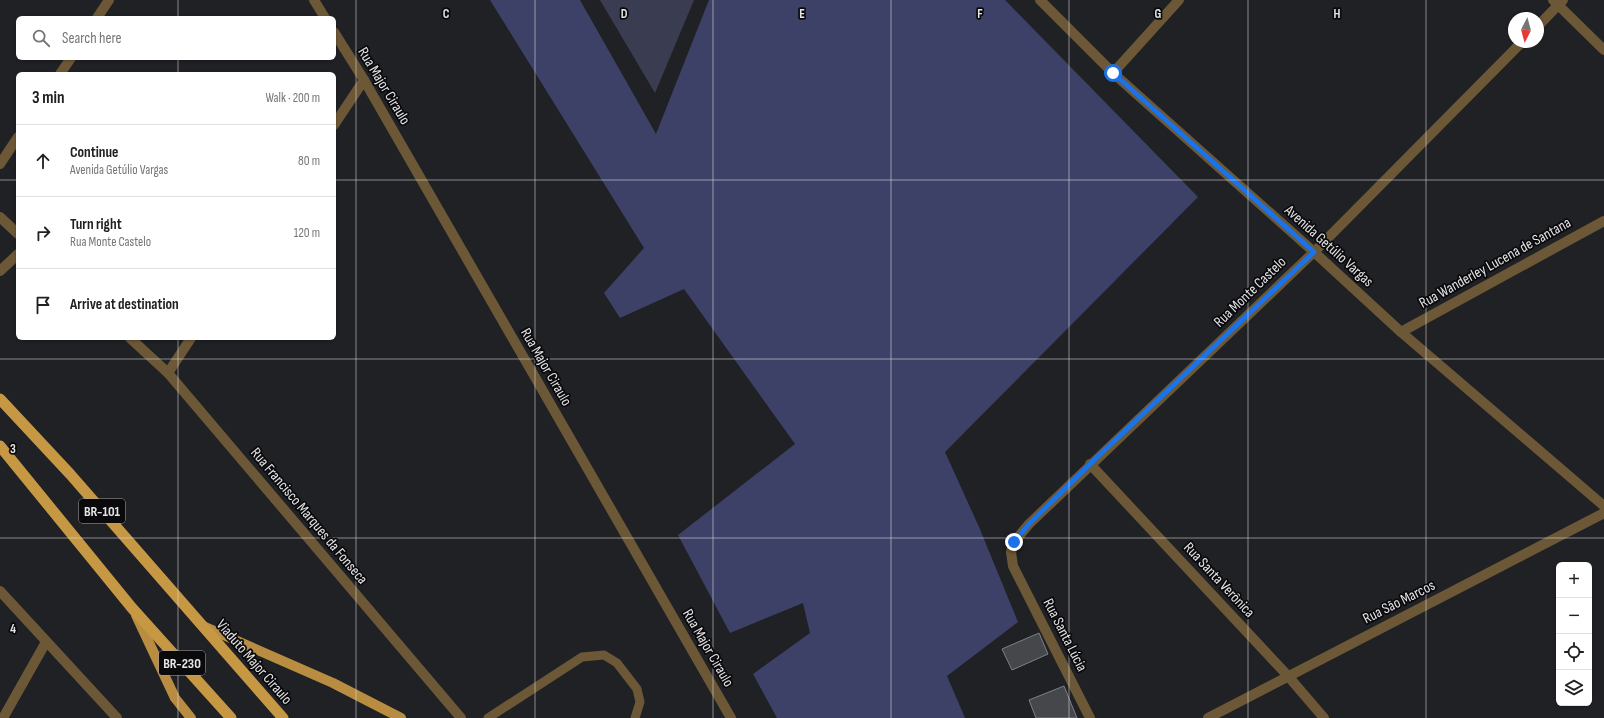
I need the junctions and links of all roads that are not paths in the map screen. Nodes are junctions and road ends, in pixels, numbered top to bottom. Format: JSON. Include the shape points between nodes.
{"nodes":[{"id":1,"x":109,"y":0,"type":"edge"},
{"id":2,"x":314,"y":0,"type":"edge"},
{"id":3,"x":1040,"y":0,"type":"edge"},
{"id":4,"x":1179,"y":0,"type":"edge"},
{"id":5,"x":1558,"y":2,"type":"edge"},
{"id":6,"x":98,"y":16,"type":"edge"},
{"id":7,"x":324,"y":16,"type":"edge"},
{"id":8,"x":1544,"y":19,"type":"edge"},
{"id":9,"x":336,"y":35,"type":"edge"},
{"id":10,"x":1516,"y":48,"type":"edge"},
{"id":11,"x":1604,"y":50,"type":"edge"},
{"id":12,"x":70,"y":60,"type":"edge"},
{"id":13,"x":61,"y":72,"type":"edge"},
{"id":14,"x":1113,"y":73,"type":"junction"},
{"id":15,"x":364,"y":80,"type":"junction"},
{"id":16,"x":336,"y":122,"type":"edge"},
{"id":17,"x":16,"y":140,"type":"edge"},
{"id":18,"x":0,"y":164,"type":"edge"},
{"id":19,"x":0,"y":217,"type":"edge"},
{"id":20,"x":1604,"y":221,"type":"edge"},
{"id":21,"x":16,"y":232,"type":"edge"},
{"id":22,"x":1314,"y":252,"type":"junction"},
{"id":23,"x":16,"y":256,"type":"edge"},
{"id":24,"x":0,"y":271,"type":"edge"},
{"id":25,"x":1401,"y":332,"type":"junction"},
{"id":26,"x":132,"y":340,"type":"edge"},
{"id":27,"x":191,"y":340,"type":"edge"},
{"id":28,"x":168,"y":374,"type":"junction"},
{"id":29,"x":0,"y":398,"type":"edge"},
{"id":30,"x":0,"y":446,"type":"edge"},
{"id":31,"x":1090,"y":464,"type":"junction"},
{"id":32,"x":1604,"y":506,"type":"edge"},
{"id":33,"x":1604,"y":512,"type":"edge"},
{"id":34,"x":1013,"y":566,"type":"joint"},
{"id":35,"x":0,"y":591,"type":"edge"},
{"id":36,"x":132,"y":608,"type":"junction"},
{"id":37,"x":203,"y":626,"type":"junction"},
{"id":38,"x":46,"y":642,"type":"junction"},
{"id":39,"x":1288,"y":676,"type":"junction"},
{"id":40,"x":3,"y":718,"type":"edge"},
{"id":41,"x":117,"y":718,"type":"edge"},
{"id":42,"x":190,"y":718,"type":"edge"},
{"id":43,"x":231,"y":718,"type":"edge"},
{"id":44,"x":283,"y":718,"type":"edge"},
{"id":45,"x":401,"y":718,"type":"edge"},
{"id":46,"x":461,"y":718,"type":"edge"},
{"id":47,"x":488,"y":718,"type":"edge"},
{"id":48,"x":635,"y":718,"type":"edge"},
{"id":49,"x":730,"y":718,"type":"edge"},
{"id":50,"x":1090,"y":718,"type":"edge"},
{"id":51,"x":1208,"y":718,"type":"edge"},
{"id":52,"x":1324,"y":718,"type":"edge"}],
"edges":[{"from":1,"to":6,"type":"street"},
{"from":2,"to":7,"type":"street"},
{"from":3,"to":14,"type":"street","name":"Avenida Getúlio Vargas"},
{"from":4,"to":14,"type":"street"},
{"from":5,"to":8,"type":"street"},
{"from":5,"to":11,"type":"street"},
{"from":9,"to":15,"type":"street","name":"Rua Major Ciraulo"},
{"from":10,"to":22,"type":"street","name":"Rua Monte Castelo"},
{"from":12,"to":13,"type":"street"},
{"from":14,"to":22,"type":"street","name":"Avenida Getúlio Vargas"},
{"from":15,"to":16,"type":"street"},
{"from":15,"to":49,"type":"street","name":"Rua Major Ciraulo"},
{"from":17,"to":18,"type":"street"},
{"from":19,"to":21,"type":"street"},
{"from":20,"to":25,"type":"street","name":"Rua Wanderley Lucena de Santana"},
{"from":22,"to":25,"type":"street","name":"Avenida Getúlio Vargas"},
{"from":22,"to":31,"type":"street","name":"Rua Monte Castelo"},
{"from":23,"to":24,"type":"street"},
{"from":25,"to":32,"type":"street","name":"Avenida Getúlio Vargas"},
{"from":26,"to":28,"type":"street","name":"Rua Francisco Marques da Fonseca"},
{"from":27,"to":28,"type":"street"},
{"from":28,"to":46,"type":"street","name":"Rua Francisco Marques da Fonseca"},
{"from":29,"to":37,"type":"highway","number":"BR-101"},
{"from":30,"to":36,"type":"highway","number":"BR-101"},
{"from":31,"to":34,"type":"street","name":"Rua Monte Castelo","via":[[1014,542],[1011,552]]},
{"from":31,"to":39,"type":"street","name":"Rua Santa Verônica"},
{"from":33,"to":39,"type":"street","name":"Rua São Marcos"},
{"from":34,"to":50,"type":"street","name":"Rua Santa Lúcia"},
{"from":35,"to":38,"type":"street"},
{"from":36,"to":42,"type":"main road","via":[[175,698]]},
{"from":36,"to":43,"type":"highway","number":"BR-230"},
{"from":37,"to":44,"type":"highway","name":"Viaduto Major Ciraulo","number":"BR-230"},
{"from":37,"to":45,"type":"main road","via":[[333,683]]},
{"from":38,"to":40,"type":"street"},
{"from":38,"to":41,"type":"street"},
{"from":39,"to":51,"type":"street","name":"Rua São Marcos"},
{"from":39,"to":52,"type":"street","name":"Rua Santa Verônica"},
{"from":47,"to":48,"type":"lane","via":[[582,657],[604,655],[616,663],[637,689],[640,702]]}]}
